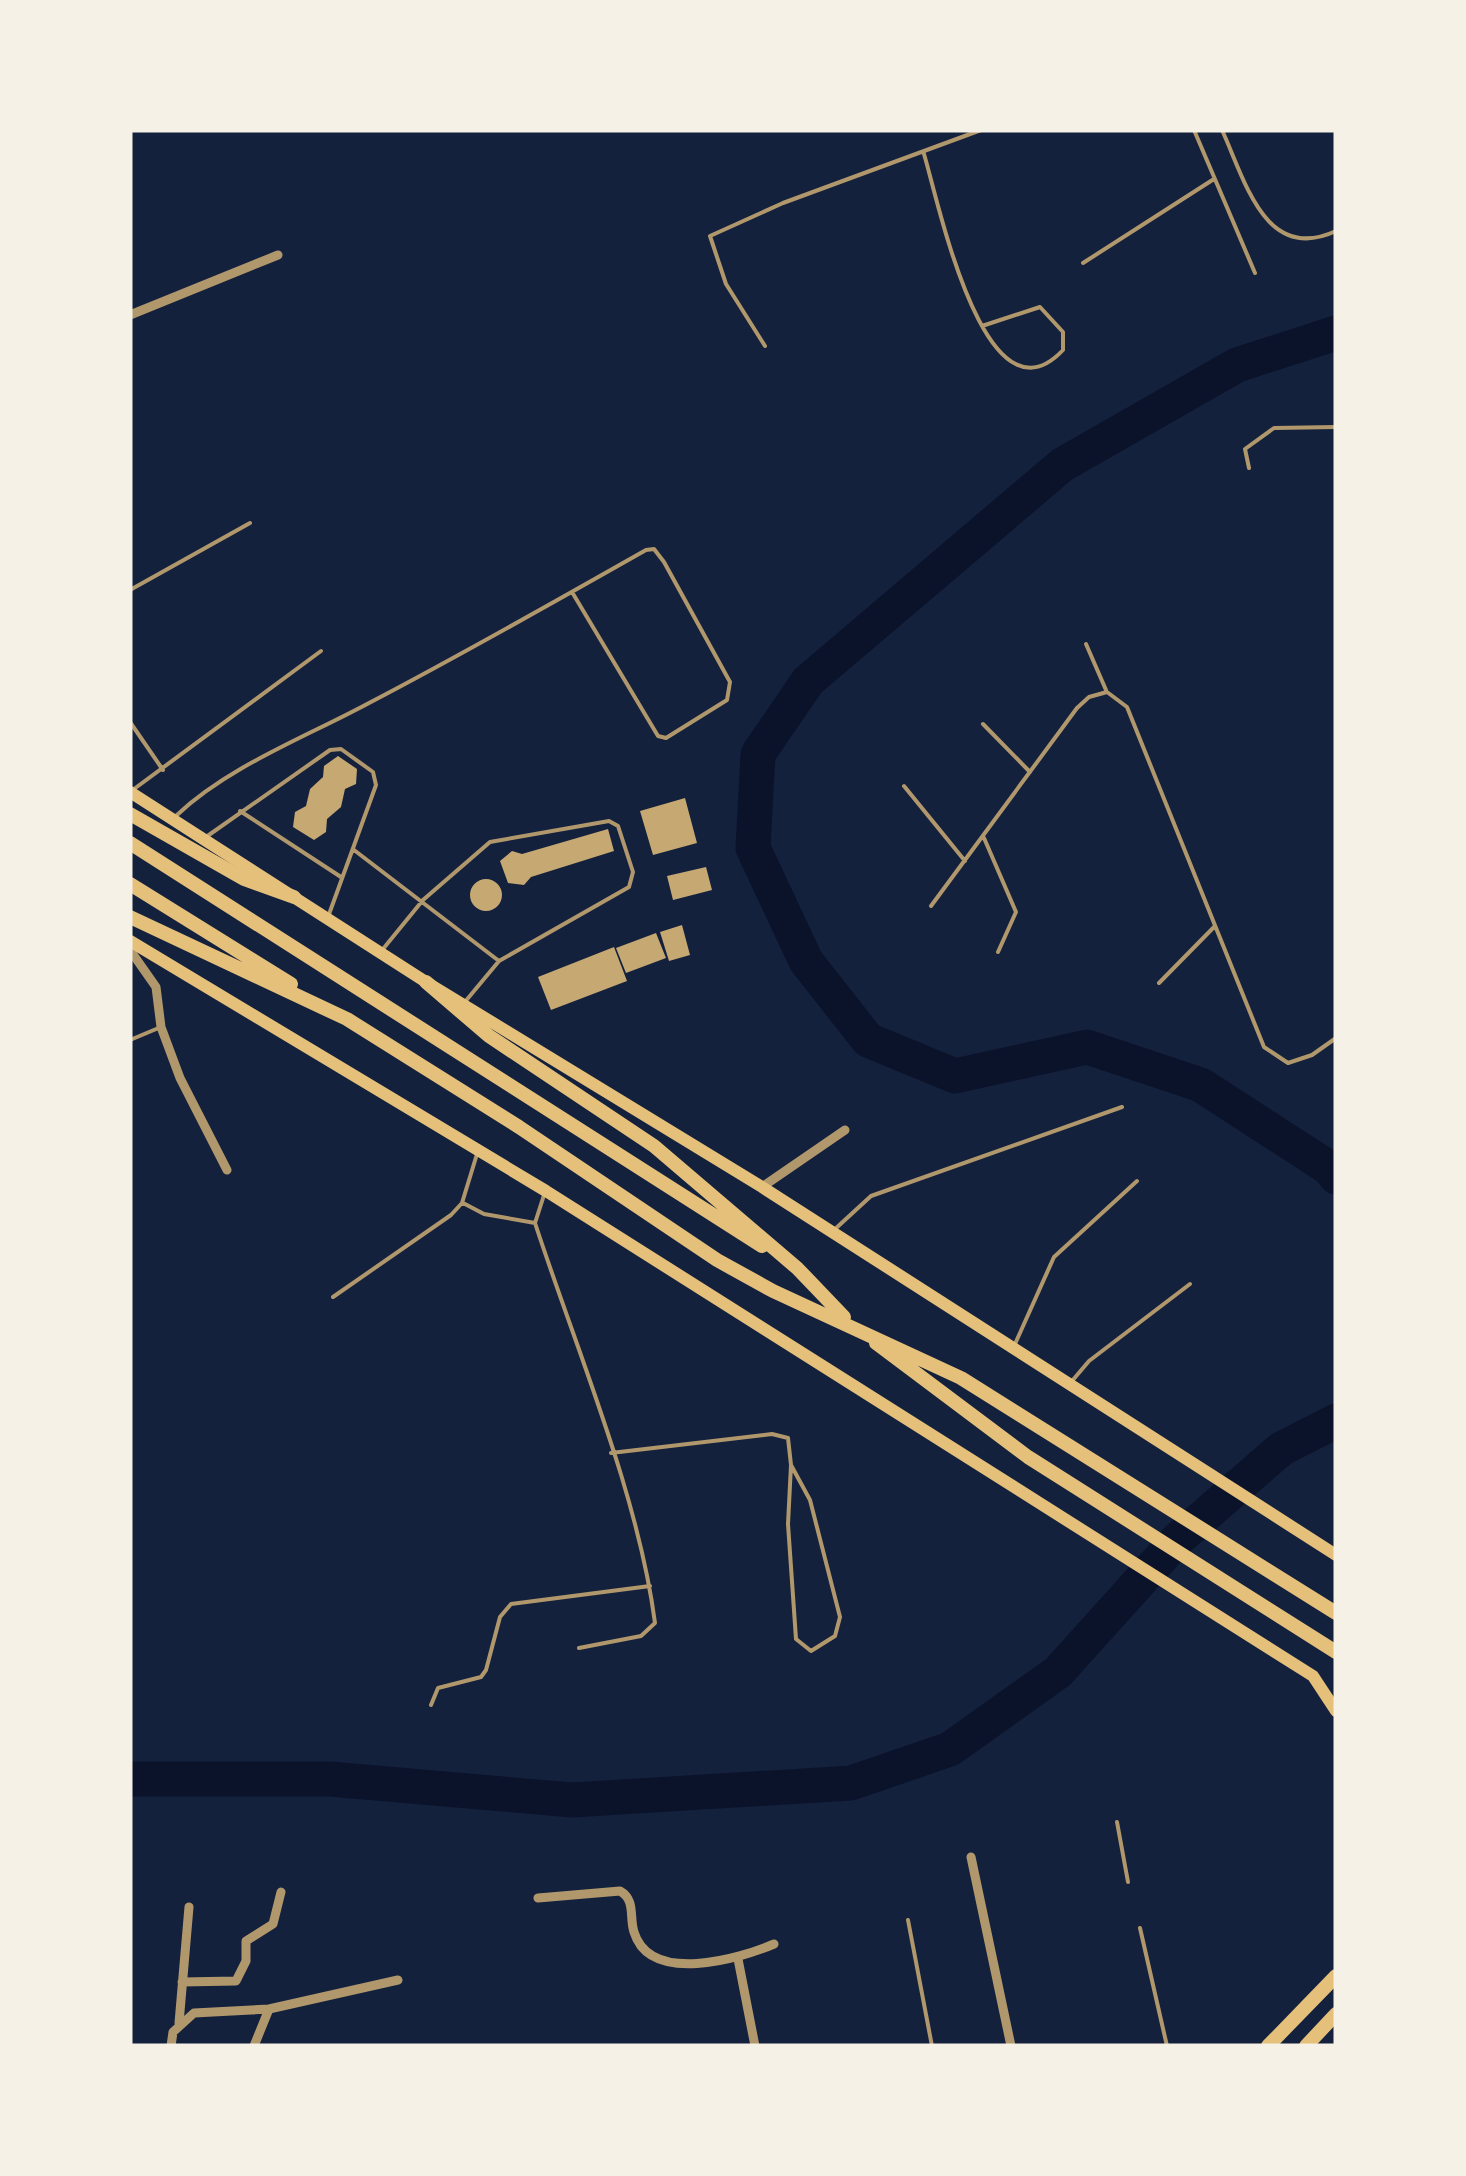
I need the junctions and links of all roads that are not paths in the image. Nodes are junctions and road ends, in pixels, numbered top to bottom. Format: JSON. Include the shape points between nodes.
{"nodes":[{"id":1,"x":981,"y":130,"type":"edge"},
{"id":2,"x":1194,"y":130,"type":"edge"},
{"id":3,"x":1222,"y":130,"type":"edge"},
{"id":4,"x":924,"y":153,"type":"junction"},
{"id":5,"x":1214,"y":179,"type":"junction"},
{"id":6,"x":1336,"y":231,"type":"edge"},
{"id":7,"x":278,"y":255,"type":"dead end"},
{"id":8,"x":1083,"y":263,"type":"dead end"},
{"id":9,"x":1255,"y":273,"type":"dead end"},
{"id":10,"x":130,"y":315,"type":"edge"},
{"id":11,"x":982,"y":326,"type":"junction"},
{"id":12,"x":765,"y":346,"type":"dead end"},
{"id":13,"x":1336,"y":426,"type":"edge"},
{"id":14,"x":1250,"y":468,"type":"dead end"},
{"id":15,"x":250,"y":523,"type":"dead end"},
{"id":16,"x":130,"y":590,"type":"edge"},
{"id":17,"x":572,"y":592,"type":"junction"},
{"id":18,"x":1086,"y":644,"type":"dead end"},
{"id":19,"x":321,"y":652,"type":"dead end"},
{"id":20,"x":1107,"y":692,"type":"junction"},
{"id":21,"x":130,"y":722,"type":"edge"},
{"id":22,"x":983,"y":724,"type":"dead end"},
{"id":23,"x":162,"y":770,"type":"junction"},
{"id":24,"x":1030,"y":772,"type":"junction"},
{"id":25,"x":904,"y":786,"type":"dead end"},
{"id":26,"x":130,"y":792,"type":"edge"},
{"id":27,"x":240,"y":811,"type":"junction"},
{"id":28,"x":130,"y":814,"type":"edge"},
{"id":29,"x":172,"y":820,"type":"junction"},
{"id":30,"x":983,"y":836,"type":"junction"},
{"id":31,"x":202,"y":840,"type":"junction"},
{"id":32,"x":130,"y":843,"type":"edge"},
{"id":33,"x":354,"y":850,"type":"junction"},
{"id":34,"x":964,"y":860,"type":"junction"},
{"id":35,"x":342,"y":878,"type":"junction"},
{"id":36,"x":130,"y":884,"type":"edge"},
{"id":37,"x":294,"y":896,"type":"junction"},
{"id":38,"x":422,"y":900,"type":"junction"},
{"id":39,"x":931,"y":906,"type":"dead end"},
{"id":40,"x":130,"y":917,"type":"edge"},
{"id":41,"x":328,"y":918,"type":"junction"},
{"id":42,"x":1215,"y":926,"type":"junction"},
{"id":43,"x":130,"y":940,"type":"edge"},
{"id":44,"x":130,"y":950,"type":"edge"},
{"id":45,"x":380,"y":952,"type":"junction"},
{"id":46,"x":998,"y":952,"type":"dead end"},
{"id":47,"x":499,"y":962,"type":"junction"},
{"id":48,"x":426,"y":982,"type":"junction"},
{"id":49,"x":1159,"y":983,"type":"dead end"},
{"id":50,"x":464,"y":1004,"type":"junction"},
{"id":51,"x":347,"y":1019,"type":"junction"},
{"id":52,"x":161,"y":1027,"type":"junction"},
{"id":53,"x":1336,"y":1038,"type":"edge"},
{"id":54,"x":130,"y":1040,"type":"edge"},
{"id":55,"x":1122,"y":1106,"type":"dead end"},
{"id":56,"x":845,"y":1130,"type":"dead end"},
{"id":57,"x":478,"y":1149,"type":"junction"},
{"id":58,"x":227,"y":1170,"type":"dead end"},
{"id":59,"x":1138,"y":1181,"type":"dead end"},
{"id":60,"x":762,"y":1188,"type":"junction"},
{"id":61,"x":546,"y":1191,"type":"junction"},
{"id":62,"x":462,"y":1203,"type":"junction"},
{"id":63,"x":534,"y":1223,"type":"junction"},
{"id":64,"x":831,"y":1233,"type":"junction"},
{"id":65,"x":797,"y":1268,"type":"junction"},
{"id":66,"x":1190,"y":1284,"type":"dead end"},
{"id":67,"x":333,"y":1298,"type":"dead end"},
{"id":68,"x":1013,"y":1349,"type":"junction"},
{"id":69,"x":1068,"y":1385,"type":"junction"},
{"id":70,"x":611,"y":1453,"type":"junction"},
{"id":71,"x":791,"y":1465,"type":"junction"},
{"id":72,"x":1336,"y":1555,"type":"edge"},
{"id":73,"x":650,"y":1586,"type":"junction"},
{"id":74,"x":1336,"y":1613,"type":"edge"},
{"id":75,"x":579,"y":1648,"type":"dead end"},
{"id":76,"x":1336,"y":1652,"type":"edge"},
{"id":77,"x":1313,"y":1676,"type":"junction"},
{"id":78,"x":1336,"y":1692,"type":"edge"},
{"id":79,"x":431,"y":1705,"type":"dead end"},
{"id":80,"x":1336,"y":1711,"type":"edge"},
{"id":81,"x":1118,"y":1822,"type":"dead end"},
{"id":82,"x":971,"y":1857,"type":"dead end"},
{"id":83,"x":1128,"y":1882,"type":"dead end"},
{"id":84,"x":282,"y":1892,"type":"dead end"},
{"id":85,"x":538,"y":1898,"type":"dead end"},
{"id":86,"x":189,"y":1907,"type":"dead end"},
{"id":87,"x":908,"y":1920,"type":"dead end"},
{"id":88,"x":1140,"y":1928,"type":"dead end"},
{"id":89,"x":774,"y":1944,"type":"dead end"},
{"id":90,"x":738,"y":1959,"type":"junction"},
{"id":91,"x":1336,"y":1976,"type":"edge"},
{"id":92,"x":398,"y":1980,"type":"dead end"},
{"id":93,"x":182,"y":1982,"type":"junction"},
{"id":94,"x":269,"y":2008,"type":"junction"},
{"id":95,"x":1336,"y":2014,"type":"edge"},
{"id":96,"x":179,"y":2024,"type":"junction"},
{"id":97,"x":171,"y":2046,"type":"edge"},
{"id":98,"x":254,"y":2046,"type":"edge"},
{"id":99,"x":754,"y":2046,"type":"edge"},
{"id":100,"x":932,"y":2046,"type":"edge"},
{"id":101,"x":1011,"y":2046,"type":"edge"},
{"id":102,"x":1168,"y":2046,"type":"edge"},
{"id":103,"x":1268,"y":2046,"type":"edge"},
{"id":104,"x":1306,"y":2046,"type":"edge"}],
"edges":[{"from":1,"to":4,"type":"lane"},
{"from":2,"to":5,"type":"lane"},
{"from":3,"to":6,"type":"lane","via":[[1258,210],[1278,233],[1291,239]]},
{"from":4,"to":11,"type":"lane"},
{"from":4,"to":12,"type":"lane","via":[[710,236],[726,284]]},
{"from":5,"to":8,"type":"lane"},
{"from":5,"to":9,"type":"lane"},
{"from":7,"to":10,"type":"street"},
{"from":11,"to":11,"type":"lane","via":[[1040,307],[1055,319],[1065,342],[1054,360],[1020,369]]},
{"from":13,"to":14,"type":"lane","via":[[1274,428],[1245,450]]},
{"from":15,"to":16,"type":"lane"},
{"from":17,"to":17,"type":"lane","via":[[658,736],[666,738],[727,700],[730,682],[654,549]]},
{"from":17,"to":29,"type":"lane","via":[[194,798]]},
{"from":18,"to":20,"type":"lane"},
{"from":19,"to":23,"type":"lane"},
{"from":20,"to":24,"type":"lane","via":[[1077,708]]},
{"from":20,"to":42,"type":"lane","via":[[1128,707]]},
{"from":21,"to":23,"type":"lane"},
{"from":22,"to":24,"type":"lane"},
{"from":23,"to":26,"type":"lane"},
{"from":24,"to":30,"type":"lane"},
{"from":25,"to":34,"type":"lane"},
{"from":26,"to":29,"type":"main road"},
{"from":27,"to":31,"type":"lane"},
{"from":27,"to":33,"type":"lane","via":[[340,749],[373,772],[376,785]]},
{"from":27,"to":35,"type":"lane"},
{"from":28,"to":37,"type":"highway","via":[[244,879]]},
{"from":29,"to":31,"type":"main road"},
{"from":30,"to":34,"type":"lane"},
{"from":30,"to":46,"type":"lane","via":[[1016,912]]},
{"from":31,"to":37,"type":"main road"},
{"from":32,"to":65,"type":"highway"},
{"from":33,"to":35,"type":"lane"},
{"from":33,"to":38,"type":"lane"},
{"from":34,"to":39,"type":"lane"},
{"from":35,"to":41,"type":"lane"},
{"from":36,"to":51,"type":"highway"},
{"from":37,"to":41,"type":"main road"},
{"from":38,"to":45,"type":"lane"},
{"from":38,"to":47,"type":"lane"},
{"from":38,"to":47,"type":"lane","via":[[490,842],[608,821],[618,826],[632,872],[629,887]]},
{"from":40,"to":51,"type":"highway"},
{"from":41,"to":45,"type":"main road"},
{"from":42,"to":49,"type":"lane"},
{"from":42,"to":53,"type":"lane","via":[[1241,999],[1276,1059],[1299,1062]]},
{"from":43,"to":57,"type":"main road"},
{"from":44,"to":52,"type":"street","via":[[156,988]]},
{"from":45,"to":48,"type":"main road"},
{"from":47,"to":50,"type":"lane"},
{"from":48,"to":50,"type":"main road"},
{"from":48,"to":65,"type":"highway","via":[[490,1036],[654,1146]]},
{"from":50,"to":60,"type":"main road"},
{"from":51,"to":74,"type":"highway","via":[[717,1260],[961,1378]]},
{"from":52,"to":54,"type":"lane"},
{"from":52,"to":58,"type":"street"},
{"from":55,"to":64,"type":"lane","via":[[871,1196]]},
{"from":56,"to":60,"type":"street"},
{"from":57,"to":61,"type":"main road"},
{"from":57,"to":62,"type":"lane"},
{"from":59,"to":68,"type":"lane","via":[[1054,1257]]},
{"from":60,"to":64,"type":"main road"},
{"from":61,"to":63,"type":"lane"},
{"from":61,"to":77,"type":"main road"},
{"from":62,"to":63,"type":"lane"},
{"from":62,"to":67,"type":"lane"},
{"from":63,"to":70,"type":"lane"},
{"from":64,"to":68,"type":"main road"},
{"from":65,"to":76,"type":"highway","via":[[834,1309],[1028,1457]]},
{"from":66,"to":69,"type":"lane","via":[[1089,1361]]},
{"from":68,"to":69,"type":"main road"},
{"from":69,"to":72,"type":"main road"},
{"from":70,"to":71,"type":"lane","via":[[782,1434],[791,1445]]},
{"from":70,"to":73,"type":"lane"},
{"from":71,"to":71,"type":"lane","via":[[810,1500],[840,1617],[835,1636],[811,1651],[796,1640]]},
{"from":73,"to":75,"type":"lane","via":[[650,1630]]},
{"from":73,"to":79,"type":"lane","via":[[511,1604],[500,1617],[486,1670],[438,1688]]},
{"from":77,"to":78,"type":"main road"},
{"from":77,"to":80,"type":"main road"},
{"from":81,"to":83,"type":"lane"},
{"from":82,"to":101,"type":"street"},
{"from":84,"to":93,"type":"street","via":[[273,1924],[246,1941],[236,1982]]},
{"from":85,"to":90,"type":"street","via":[[620,1890],[644,1952],[696,1964]]},
{"from":86,"to":93,"type":"street"},
{"from":87,"to":100,"type":"lane"},
{"from":88,"to":102,"type":"lane"},
{"from":89,"to":90,"type":"street"},
{"from":90,"to":99,"type":"street"},
{"from":91,"to":103,"type":"highway"},
{"from":92,"to":94,"type":"street"},
{"from":93,"to":96,"type":"street"},
{"from":94,"to":96,"type":"street","via":[[194,2014]]},
{"from":94,"to":98,"type":"street"},
{"from":95,"to":104,"type":"highway"},
{"from":96,"to":97,"type":"street"}]}
